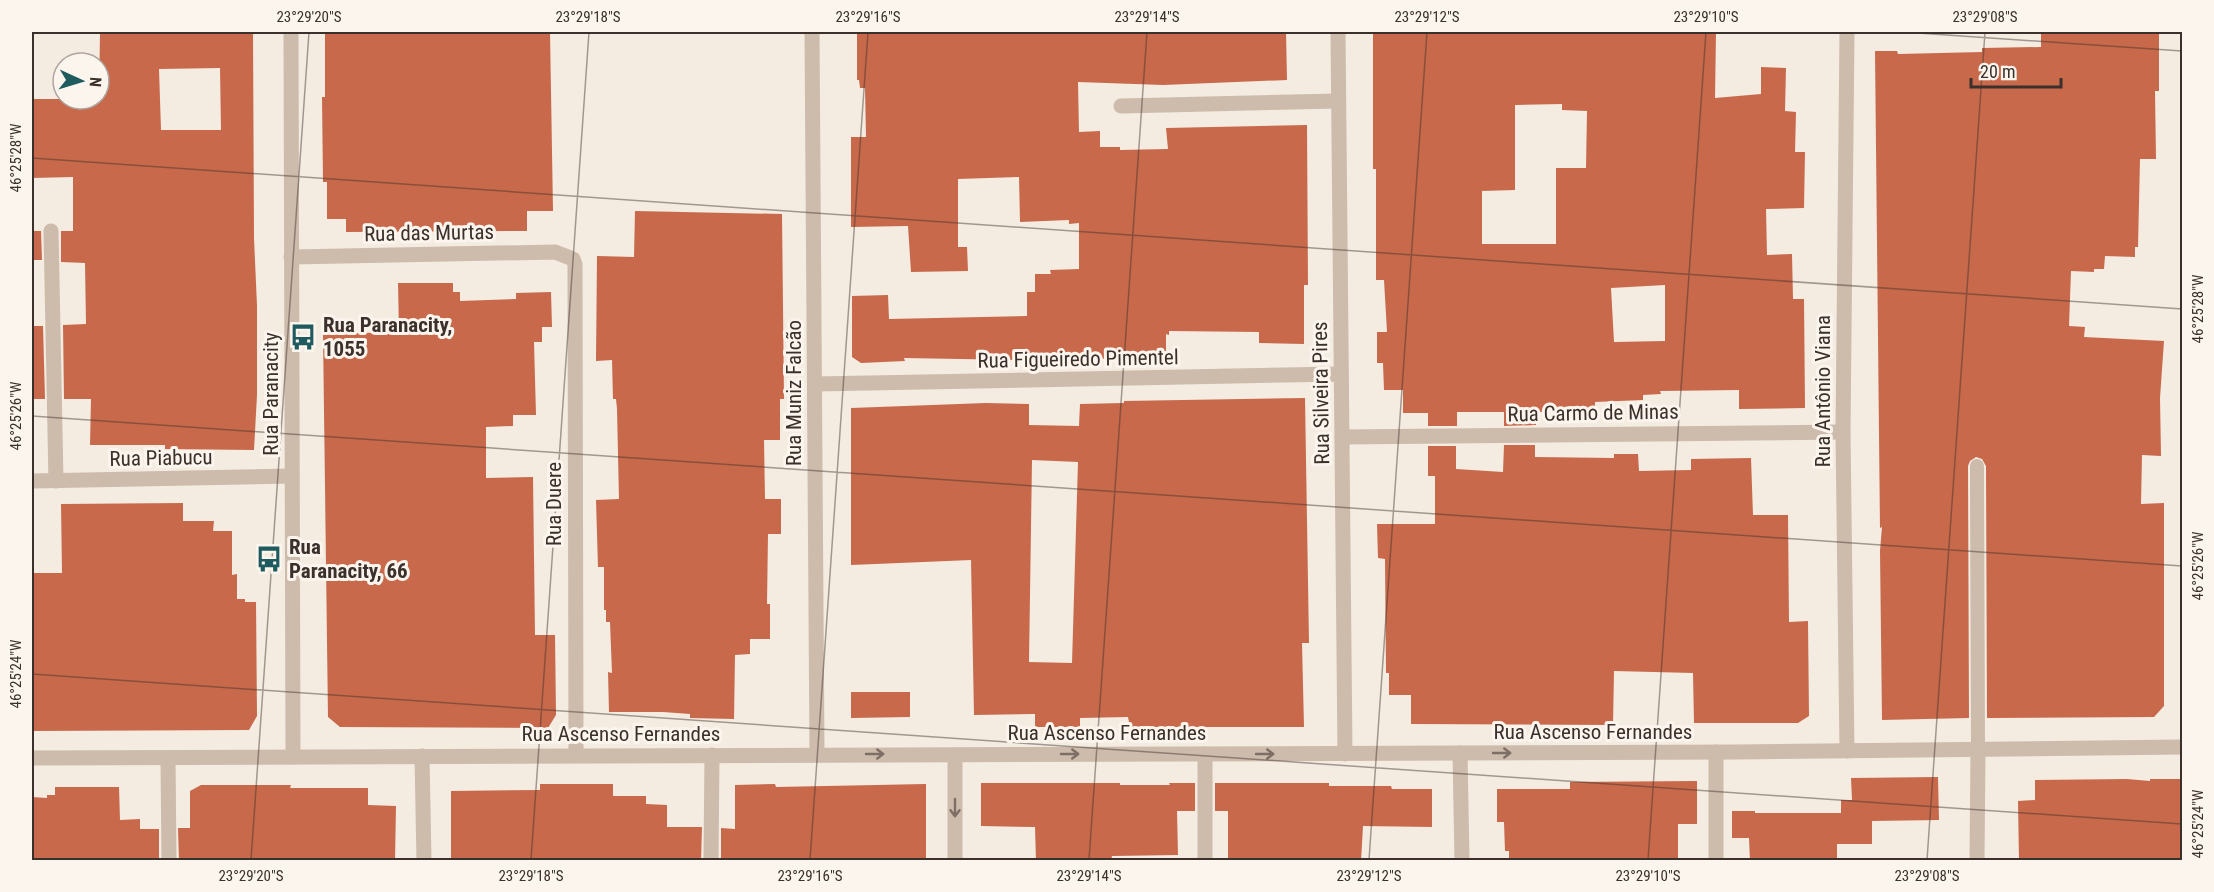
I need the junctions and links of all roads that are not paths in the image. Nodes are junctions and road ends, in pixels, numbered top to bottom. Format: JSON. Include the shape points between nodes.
{"nodes":[{"id":1,"x":291,"y":32,"type":"edge"},
{"id":2,"x":812,"y":32,"type":"edge"},
{"id":3,"x":1338,"y":32,"type":"edge"},
{"id":4,"x":1847,"y":32,"type":"edge"},
{"id":5,"x":1338,"y":101,"type":"junction"},
{"id":6,"x":1121,"y":106,"type":"dead end"},
{"id":7,"x":51,"y":231,"type":"dead end"},
{"id":8,"x":568,"y":256,"type":"joint"},
{"id":9,"x":291,"y":257,"type":"junction"},
{"id":10,"x":1341,"y":374,"type":"junction"},
{"id":11,"x":815,"y":384,"type":"junction"},
{"id":12,"x":1844,"y":432,"type":"junction"},
{"id":13,"x":1342,"y":437,"type":"junction"},
{"id":14,"x":1977,"y":466,"type":"dead end"},
{"id":15,"x":292,"y":476,"type":"junction"},
{"id":16,"x":32,"y":481,"type":"edge"},
{"id":17,"x":56,"y":481,"type":"junction"},
{"id":18,"x":2182,"y":747,"type":"edge"},
{"id":19,"x":1978,"y":750,"type":"junction"},
{"id":20,"x":1847,"y":751,"type":"junction"},
{"id":21,"x":1716,"y":752,"type":"junction"},
{"id":22,"x":1460,"y":753,"type":"junction"},
{"id":23,"x":817,"y":754,"type":"junction"},
{"id":24,"x":955,"y":754,"type":"junction"},
{"id":25,"x":1205,"y":754,"type":"junction"},
{"id":26,"x":1345,"y":754,"type":"junction"},
{"id":27,"x":576,"y":755,"type":"junction"},
{"id":28,"x":712,"y":755,"type":"junction"},
{"id":29,"x":422,"y":756,"type":"junction"},
{"id":30,"x":293,"y":757,"type":"junction"},
{"id":31,"x":32,"y":758,"type":"edge"},
{"id":32,"x":168,"y":758,"type":"junction"},
{"id":33,"x":169,"y":861,"type":"edge"},
{"id":34,"x":424,"y":861,"type":"edge"},
{"id":35,"x":711,"y":861,"type":"edge"},
{"id":36,"x":955,"y":861,"type":"edge"},
{"id":37,"x":1205,"y":861,"type":"edge"},
{"id":38,"x":1462,"y":861,"type":"edge"},
{"id":39,"x":1716,"y":861,"type":"edge"},
{"id":40,"x":1977,"y":861,"type":"edge"}],
"edges":[{"from":1,"to":9,"type":"street","name":"Rua Paranacity"},
{"from":2,"to":11,"type":"street","name":"Rua Muniz Falcão"},
{"from":3,"to":5,"type":"street","name":"Rua Silveira Pires"},
{"from":4,"to":12,"type":"street","name":"Rua Antônio Viana"},
{"from":5,"to":6,"type":"street"},
{"from":5,"to":10,"type":"street","name":"Rua Silveira Pires"},
{"from":7,"to":17,"type":"street"},
{"from":8,"to":9,"type":"street","name":"Rua das Murtas","via":[[555,252]]},
{"from":8,"to":27,"type":"street","name":"Rua Duere","via":[[575,264]]},
{"from":9,"to":15,"type":"street","name":"Rua Paranacity"},
{"from":10,"to":11,"type":"street","name":"Rua Figueiredo Pimentel"},
{"from":10,"to":13,"type":"street","name":"Rua Silveira Pires"},
{"from":11,"to":23,"type":"street","name":"Rua Muniz Falcão"},
{"from":12,"to":13,"type":"street","name":"Rua Carmo de Minas"},
{"from":12,"to":20,"type":"street","name":"Rua Antônio Viana"},
{"from":13,"to":26,"type":"street","name":"Rua Silveira Pires"},
{"from":14,"to":19,"type":"lane"},
{"from":15,"to":17,"type":"street","name":"Rua Piabucu"},
{"from":15,"to":30,"type":"street","name":"Rua Paranacity"},
{"from":16,"to":17,"type":"street","name":"Rua Piabucu"},
{"from":18,"to":19,"type":"street","name":"Rua Ascenso Fernandes"},
{"from":19,"to":20,"type":"street","name":"Rua Ascenso Fernandes"},
{"from":19,"to":40,"type":"street"},
{"from":20,"to":21,"type":"street","name":"Rua Ascenso Fernandes"},
{"from":22,"to":21,"type":"street","name":"Rua Ascenso Fernandes","one_way":true},
{"from":21,"to":39,"type":"street"},
{"from":22,"to":26,"type":"street","name":"Rua Ascenso Fernandes"},
{"from":22,"to":38,"type":"street"},
{"from":23,"to":24,"type":"street","name":"Rua Ascenso Fernandes","one_way":true},
{"from":23,"to":28,"type":"street","name":"Rua Ascenso Fernandes"},
{"from":24,"to":25,"type":"street","name":"Rua Ascenso Fernandes","one_way":true},
{"from":24,"to":36,"type":"street","one_way":true},
{"from":25,"to":26,"type":"street","name":"Rua Ascenso Fernandes","one_way":true},
{"from":25,"to":37,"type":"street"},
{"from":27,"to":28,"type":"street","name":"Rua Ascenso Fernandes"},
{"from":27,"to":29,"type":"street","name":"Rua Ascenso Fernandes"},
{"from":28,"to":35,"type":"street"},
{"from":29,"to":30,"type":"street","name":"Rua Ascenso Fernandes"},
{"from":29,"to":34,"type":"street"},
{"from":30,"to":32,"type":"street","name":"Rua Ascenso Fernandes"},
{"from":31,"to":32,"type":"street","name":"Rua Ascenso Fernandes"},
{"from":32,"to":33,"type":"street"}]}
